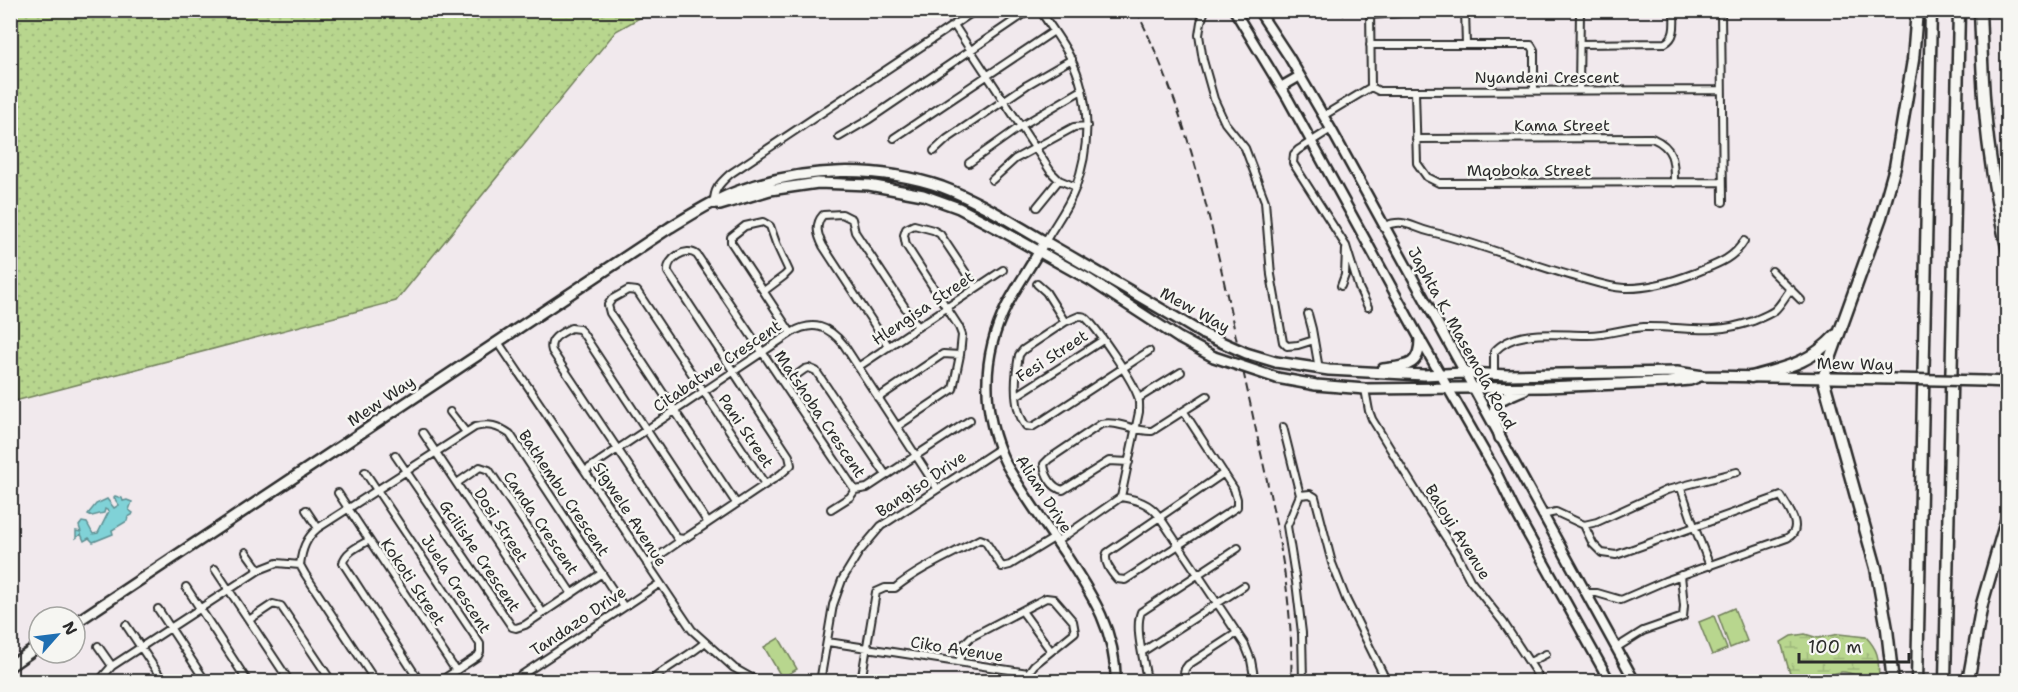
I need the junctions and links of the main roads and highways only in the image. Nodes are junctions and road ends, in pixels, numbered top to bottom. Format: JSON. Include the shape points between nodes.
{"nodes":[{"id":1,"x":1234,"y":10,"type":"edge"},
{"id":2,"x":1258,"y":10,"type":"edge"},
{"id":3,"x":1917,"y":10,"type":"edge"},
{"id":4,"x":1931,"y":10,"type":"edge"},
{"id":5,"x":1959,"y":10,"type":"edge"},
{"id":6,"x":1980,"y":10,"type":"edge"},
{"id":7,"x":1300,"y":76,"type":"junction"},
{"id":8,"x":1281,"y":87,"type":"junction"},
{"id":9,"x":711,"y":205,"type":"junction"},
{"id":10,"x":1045,"y":242,"type":"junction"},
{"id":11,"x":2007,"y":251,"type":"edge"},
{"id":12,"x":1039,"y":252,"type":"junction"},
{"id":13,"x":1840,"y":330,"type":"junction"},
{"id":14,"x":1420,"y":339,"type":"junction"},
{"id":15,"x":1360,"y":372,"type":"junction"},
{"id":16,"x":1464,"y":373,"type":"junction"},
{"id":17,"x":1440,"y":374,"type":"junction"},
{"id":18,"x":1703,"y":376,"type":"junction"},
{"id":19,"x":1751,"y":377,"type":"junction"},
{"id":20,"x":1823,"y":378,"type":"junction"},
{"id":21,"x":2007,"y":382,"type":"edge"},
{"id":22,"x":1530,"y":387,"type":"junction"},
{"id":23,"x":1472,"y":388,"type":"junction"},
{"id":24,"x":1448,"y":389,"type":"junction"},
{"id":25,"x":1500,"y":438,"type":"junction"},
{"id":26,"x":2007,"y":514,"type":"edge"},
{"id":27,"x":87,"y":615,"type":"edge"},
{"id":28,"x":27,"y":654,"type":"edge"},
{"id":29,"x":10,"y":666,"type":"edge"},
{"id":30,"x":1116,"y":681,"type":"edge"},
{"id":31,"x":1610,"y":681,"type":"edge"},
{"id":32,"x":1635,"y":681,"type":"edge"},
{"id":33,"x":1893,"y":681,"type":"edge"},
{"id":34,"x":1917,"y":681,"type":"edge"},
{"id":35,"x":1945,"y":681,"type":"edge"},
{"id":36,"x":1968,"y":681,"type":"edge"}],
"edges":[{"from":1,"to":8,"type":"main road"},
{"from":2,"to":7,"type":"main road","name":"Japhta K. Masemola Road"},
{"from":3,"to":13,"type":"highway","via":[[1895,167]]},
{"from":4,"to":34,"type":"highway"},
{"from":5,"to":35,"type":"highway"},
{"from":6,"to":11,"type":"highway","via":[[1989,154]]},
{"from":7,"to":8,"type":"main road"},
{"from":7,"to":16,"type":"main road","name":"Japhta K. Masemola Road"},
{"from":8,"to":14,"type":"main road"},
{"from":9,"to":10,"type":"main road","name":"Mew Way","via":[[739,190],[792,176],[875,173],[941,187],[978,203]]},
{"from":9,"to":12,"type":"main road","name":"Mew Way","via":[[796,185],[869,185],[923,195],[959,208]]},
{"from":9,"to":27,"type":"main road","name":"Mew Way","via":[[669,228]]},
{"from":10,"to":12,"type":"main road","name":"Aliam Drive"},
{"from":10,"to":15,"type":"main road","name":"Mew Way","bridge":true,"via":[[1203,334],[1246,353],[1276,362]]},
{"from":12,"to":24,"type":"main road","name":"Mew Way","bridge":true,"via":[[1179,338],[1246,369],[1316,385]]},
{"from":12,"to":30,"type":"main road","name":"Aliam Drive","via":[[1006,307],[994,336],[986,383],[987,407],[999,449],[1013,477],[1096,601],[1114,652]]},
{"from":13,"to":19,"type":"highway","via":[[1802,362]]},
{"from":13,"to":20,"type":"highway"},
{"from":14,"to":15,"type":"main road","via":[[1419,356],[1411,364]]},
{"from":14,"to":17,"type":"main road"},
{"from":15,"to":17,"type":"main road","name":"Mew Way"},
{"from":16,"to":17,"type":"main road","name":"Mew Way"},
{"from":16,"to":18,"type":"main road","name":"Mew Way","via":[[1677,372]]},
{"from":16,"to":23,"type":"main road","name":"Japhta K. Masemola Road"},
{"from":17,"to":24,"type":"main road"},
{"from":18,"to":19,"type":"main road","name":"Mew Way"},
{"from":18,"to":22,"type":"main road","name":"Mew Way","via":[[1668,382]]},
{"from":19,"to":20,"type":"main road","name":"Mew Way"},
{"from":20,"to":21,"type":"main road","name":"Mew Way","bridge":true},
{"from":20,"to":33,"type":"highway","via":[[1876,568]]},
{"from":22,"to":23,"type":"main road","name":"Mew Way"},
{"from":22,"to":25,"type":"main road","via":[[1496,402],[1493,413]]},
{"from":23,"to":24,"type":"main road","name":"Mew Way"},
{"from":23,"to":25,"type":"main road","name":"Japhta K. Masemola Road"},
{"from":24,"to":31,"type":"main road"},
{"from":25,"to":32,"type":"main road","name":"Japhta K. Masemola Road"},
{"from":26,"to":36,"type":"highway","via":[[1982,604]]},
{"from":28,"to":29,"type":"main road"}]}
